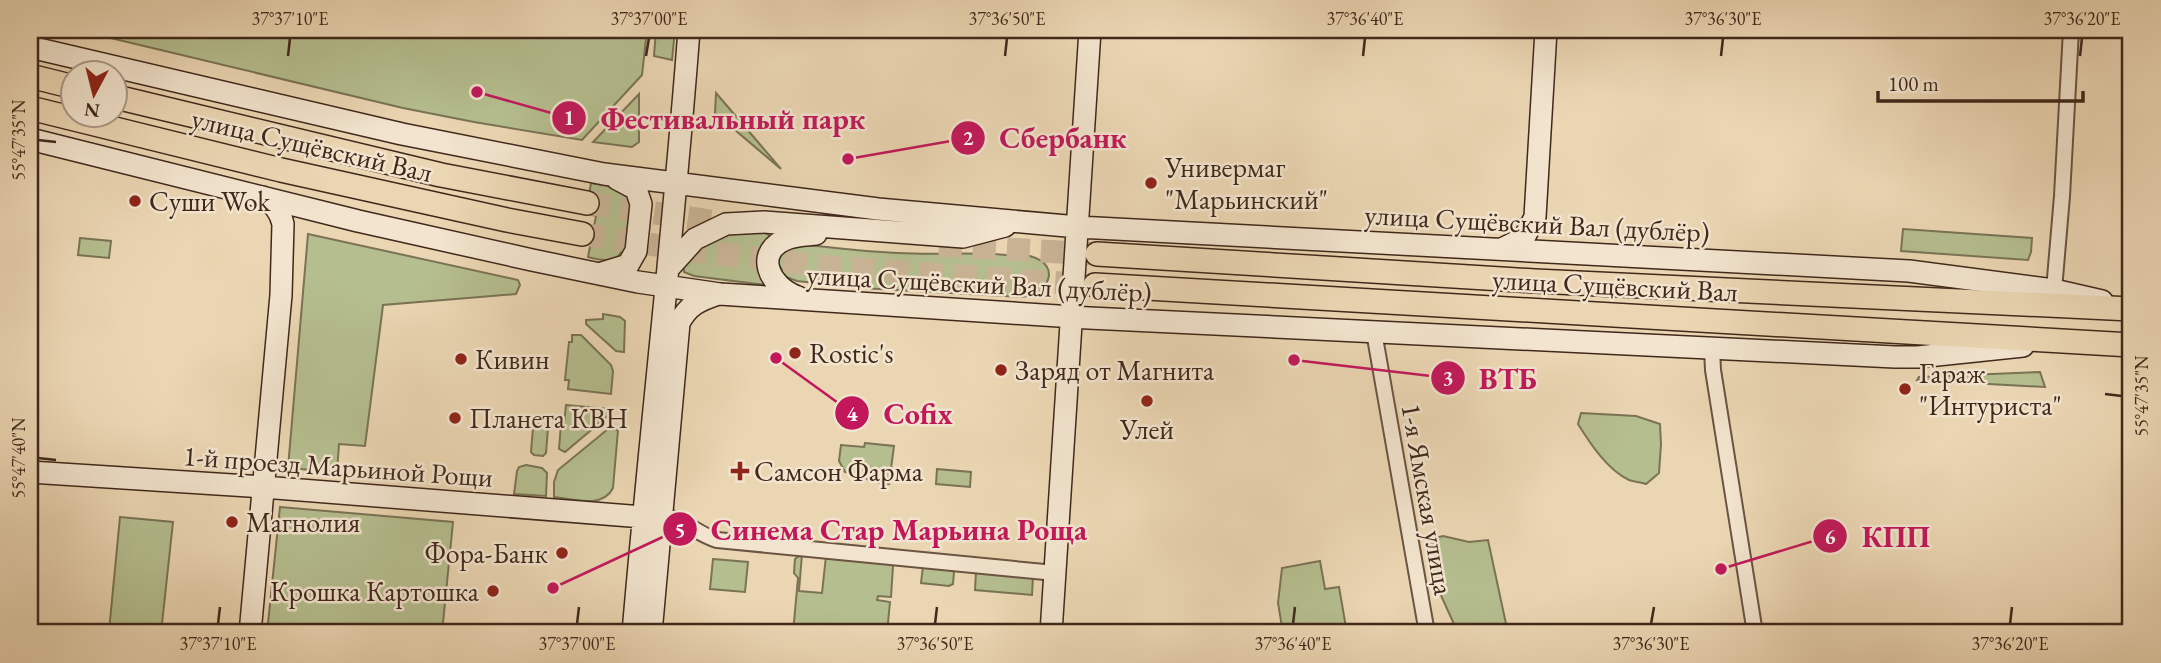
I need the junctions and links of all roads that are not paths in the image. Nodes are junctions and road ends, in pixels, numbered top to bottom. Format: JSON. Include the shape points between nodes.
{"nodes":[{"id":1,"x":689,"y":30,"type":"edge"},
{"id":2,"x":1090,"y":30,"type":"edge"},
{"id":3,"x":1546,"y":30,"type":"edge"},
{"id":4,"x":2071,"y":30,"type":"edge"},
{"id":5,"x":30,"y":47,"type":"edge"},
{"id":6,"x":30,"y":76,"type":"edge"},
{"id":7,"x":60,"y":84,"type":"edge"},
{"id":8,"x":130,"y":100,"type":"edge"},
{"id":9,"x":30,"y":108,"type":"edge"},
{"id":10,"x":30,"y":139,"type":"edge"},
{"id":11,"x":604,"y":174,"type":"junction"},
{"id":12,"x":677,"y":183,"type":"junction"},
{"id":13,"x":251,"y":193,"type":"junction"},
{"id":14,"x":587,"y":203,"type":"tunnel mouth"},
{"id":15,"x":1535,"y":217,"type":"junction"},
{"id":16,"x":1020,"y":222,"type":"junction"},
{"id":17,"x":1078,"y":227,"type":"junction"},
{"id":18,"x":848,"y":229,"type":"junction"},
{"id":19,"x":582,"y":234,"type":"tunnel mouth"},
{"id":20,"x":1502,"y":249,"type":"junction"},
{"id":21,"x":1566,"y":252,"type":"junction"},
{"id":22,"x":1097,"y":254,"type":"tunnel mouth"},
{"id":23,"x":600,"y":274,"type":"junction"},
{"id":24,"x":667,"y":277,"type":"junction"},
{"id":25,"x":1095,"y":285,"type":"tunnel mouth"},
{"id":26,"x":2054,"y":290,"type":"junction"},
{"id":27,"x":720,"y":294,"type":"junction"},
{"id":28,"x":827,"y":302,"type":"junction"},
{"id":29,"x":2131,"y":308,"type":"edge"},
{"id":30,"x":1070,"y":317,"type":"junction"},
{"id":31,"x":1374,"y":332,"type":"junction"},
{"id":32,"x":2067,"y":341,"type":"junction"},
{"id":33,"x":2131,"y":345,"type":"edge"},
{"id":34,"x":1712,"y":348,"type":"junction"},
{"id":35,"x":30,"y":472,"type":"edge"},
{"id":36,"x":263,"y":488,"type":"junction"},
{"id":37,"x":652,"y":517,"type":"junction"},
{"id":38,"x":1055,"y":573,"type":"junction"},
{"id":39,"x":250,"y":633,"type":"edge"},
{"id":40,"x":633,"y":633,"type":"edge"},
{"id":41,"x":651,"y":633,"type":"edge"},
{"id":42,"x":1051,"y":633,"type":"edge"},
{"id":43,"x":1427,"y":633,"type":"edge"},
{"id":44,"x":1755,"y":633,"type":"edge"}],
"edges":[{"from":1,"to":12,"type":"main road"},
{"from":2,"to":17,"type":"main road"},
{"from":3,"to":15,"type":"main road"},
{"from":4,"to":26,"type":"street"},
{"from":5,"to":11,"type":"main road","name":"улица Сущёвский Вал (дублёр)","via":[[402,134]]},
{"from":6,"to":7,"type":"main road"},
{"from":8,"to":14,"type":"main road","name":"улица Сущёвский Вал","via":[[441,175]]},
{"from":9,"to":19,"type":"main road","name":"улица Сущёвский Вал","via":[[294,173]]},
{"from":10,"to":13,"type":"main road","name":"улица Сущёвский Вал (дублёр)"},
{"from":11,"to":12,"type":"main road","name":"улица Сущёвский Вал (дублёр)"},
{"from":11,"to":23,"type":"main road","via":[[636,188],[641,204],[633,258],[628,265]]},
{"from":12,"to":16,"type":"main road","name":"улица Сущёвский Вал (дублёр)"},
{"from":12,"to":24,"type":"main road"},
{"from":13,"to":23,"type":"main road","name":"улица Сущёвский Вал (дублёр)"},
{"from":13,"to":36,"type":"main road","via":[[274,205],[283,224]]},
{"from":15,"to":20,"type":"main road","via":[[1524,238]]},
{"from":15,"to":21,"type":"main road","via":[[1545,239]]},
{"from":16,"to":17,"type":"main road","name":"улица Сущёвский Вал (дублёр)"},
{"from":16,"to":18,"type":"main road","via":[[963,237]]},
{"from":17,"to":20,"type":"main road","name":"улица Сущёвский Вал (дублёр)"},
{"from":17,"to":30,"type":"main road"},
{"from":18,"to":24,"type":"main road","via":[[764,222],[726,224],[695,239]]},
{"from":18,"to":28,"type":"main road","via":[[789,238],[770,253],[769,273],[786,293]]},
{"from":20,"to":21,"type":"main road","name":"улица Сущёвский Вал (дублёр)"},
{"from":21,"to":26,"type":"main road","name":"улица Сущёвский Вал (дублёр)","via":[[1909,271]]},
{"from":22,"to":29,"type":"main road","name":"улица Сущёвский Вал","via":[[1535,281]]},
{"from":23,"to":24,"type":"main road","name":"улица Сущёвский Вал (дублёр)"},
{"from":24,"to":27,"type":"main road","name":"улица Сущёвский Вал (дублёр)"},
{"from":24,"to":37,"type":"main road"},
{"from":25,"to":32,"type":"main road","name":"улица Сущёвский Вал"},
{"from":26,"to":29,"type":"main road","name":"улица Сущёвский Вал (дублёр)"},
{"from":27,"to":28,"type":"main road","name":"улица Сущёвский Вал (дублёр)"},
{"from":27,"to":37,"type":"main road","via":[[690,306],[679,323]]},
{"from":28,"to":30,"type":"main road","name":"улица Сущёвский Вал (дублёр)"},
{"from":30,"to":31,"type":"main road","name":"улица Сущёвский Вал (дублёр)"},
{"from":30,"to":38,"type":"main road"},
{"from":31,"to":34,"type":"main road","name":"улица Сущёвский Вал (дублёр)"},
{"from":31,"to":43,"type":"street","name":"1-я Ямская улица"},
{"from":32,"to":33,"type":"main road","name":"улица Сущёвский Вал"},
{"from":32,"to":34,"type":"main road","name":"улица Сущёвский Вал (дублёр)","via":[[1918,357]]},
{"from":34,"to":44,"type":"street"},
{"from":35,"to":36,"type":"main road","name":"1-й проезд Марьиной Рощи"},
{"from":36,"to":37,"type":"main road","name":"1-й проезд Марьиной Рощи"},
{"from":36,"to":39,"type":"main road"},
{"from":37,"to":38,"type":"street","via":[[674,518],[717,540]]},
{"from":37,"to":40,"type":"main road"},
{"from":37,"to":41,"type":"main road"},
{"from":38,"to":42,"type":"main road"}]}
